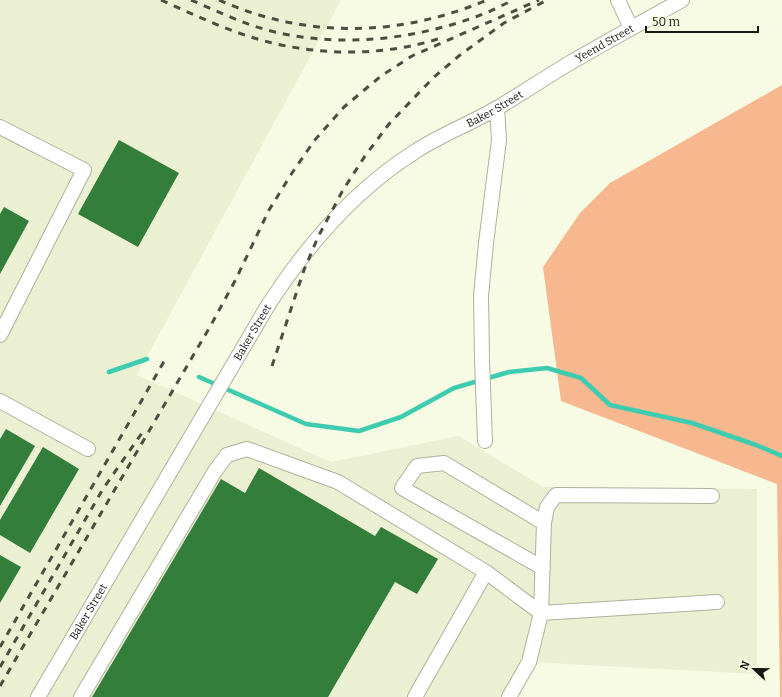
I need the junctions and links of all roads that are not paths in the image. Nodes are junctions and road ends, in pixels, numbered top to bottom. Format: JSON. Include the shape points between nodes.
{"nodes":[{"id":1,"x":618,"y":0,"type":"edge"},
{"id":2,"x":682,"y":0,"type":"edge"},
{"id":3,"x":631,"y":28,"type":"junction"},
{"id":4,"x":569,"y":64,"type":"joint"},
{"id":5,"x":497,"y":108,"type":"junction"},
{"id":6,"x":0,"y":127,"type":"edge"},
{"id":7,"x":0,"y":335,"type":"edge"},
{"id":8,"x":0,"y":401,"type":"edge"},
{"id":9,"x":485,"y":441,"type":"dead end"},
{"id":10,"x":88,"y":449,"type":"dead end"},
{"id":11,"x":712,"y":496,"type":"dead end"},
{"id":12,"x":544,"y":523,"type":"junction"},
{"id":13,"x":543,"y":568,"type":"junction"},
{"id":14,"x":486,"y":572,"type":"junction"},
{"id":15,"x":717,"y":602,"type":"dead end"},
{"id":16,"x":541,"y":613,"type":"junction"},
{"id":17,"x":38,"y":697,"type":"edge"},
{"id":18,"x":81,"y":697,"type":"edge"},
{"id":19,"x":415,"y":697,"type":"edge"},
{"id":20,"x":509,"y":697,"type":"edge"}],
"edges":[{"from":1,"to":3,"type":"street"},
{"from":2,"to":3,"type":"street","name":"Yeend Street"},
{"from":3,"to":4,"type":"street","name":"Yeend Street"},
{"from":4,"to":5,"type":"street","name":"Baker Street"},
{"from":5,"to":9,"type":"street","via":[[499,140],[481,296]]},
{"from":5,"to":17,"type":"street","name":"Baker Street","via":[[415,151],[368,186],[318,237],[290,271]]},
{"from":6,"to":7,"type":"street","via":[[84,170]]},
{"from":8,"to":10,"type":"street"},
{"from":11,"to":12,"type":"street","via":[[556,495],[547,507]]},
{"from":12,"to":13,"type":"street"},
{"from":12,"to":13,"type":"street","via":[[444,464],[416,466],[402,488]]},
{"from":13,"to":16,"type":"street"},
{"from":14,"to":16,"type":"street"},
{"from":14,"to":18,"type":"street","via":[[338,482],[247,449],[227,455],[215,471]]},
{"from":14,"to":19,"type":"street"},
{"from":15,"to":16,"type":"street"},
{"from":16,"to":20,"type":"street","via":[[529,662]]}]}
